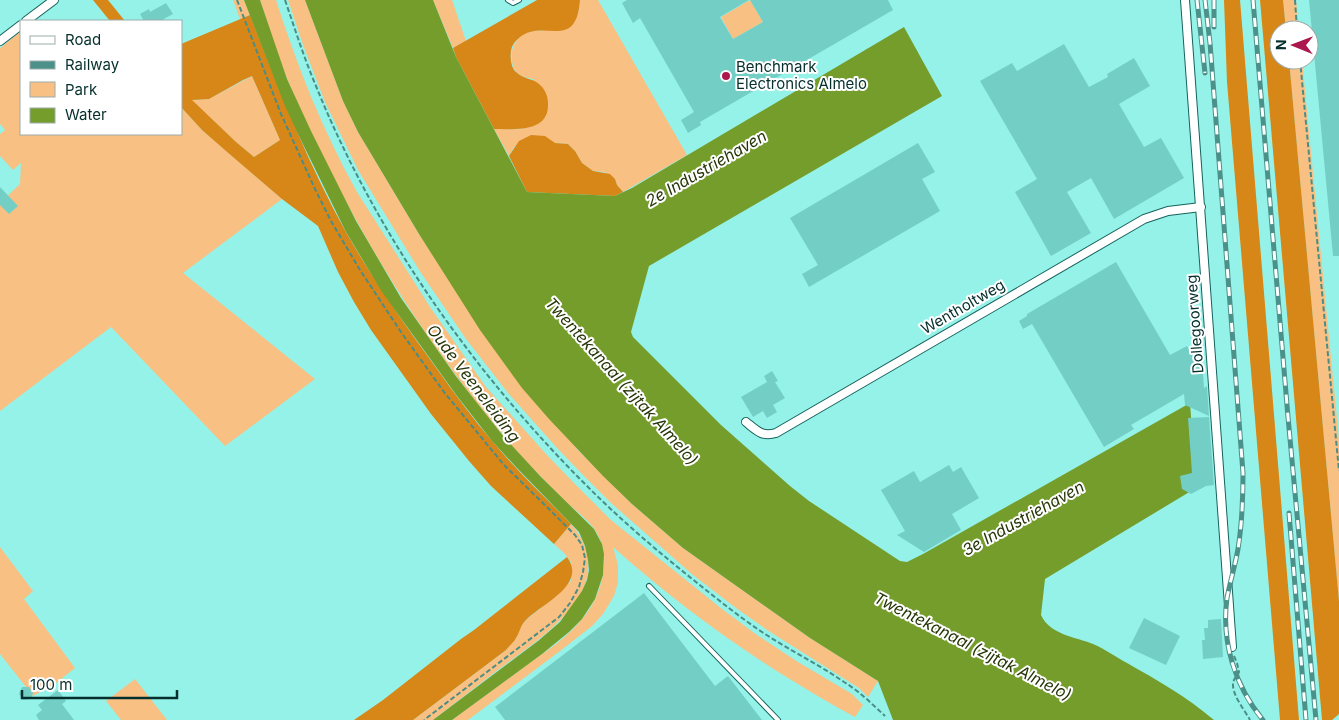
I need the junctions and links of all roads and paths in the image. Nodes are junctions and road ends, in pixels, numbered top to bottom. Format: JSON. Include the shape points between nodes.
{"nodes":[{"id":1,"x":54,"y":0,"type":"edge"},
{"id":2,"x":236,"y":0,"type":"edge"},
{"id":3,"x":285,"y":0,"type":"edge"},
{"id":4,"x":508,"y":0,"type":"edge"},
{"id":5,"x":519,"y":0,"type":"edge"},
{"id":6,"x":1186,"y":0,"type":"edge"},
{"id":7,"x":1295,"y":0,"type":"edge"},
{"id":8,"x":27,"y":20,"type":"edge"},
{"id":9,"x":1297,"y":20,"type":"edge"},
{"id":10,"x":20,"y":26,"type":"edge"},
{"id":11,"x":0,"y":41,"type":"edge"},
{"id":12,"x":1301,"y":70,"type":"edge"},
{"id":13,"x":1201,"y":207,"type":"junction"},
{"id":14,"x":746,"y":422,"type":"dead end"},
{"id":15,"x":1339,"y":471,"type":"edge"},
{"id":16,"x":650,"y":586,"type":"dead end"},
{"id":17,"x":1232,"y":647,"type":"joint"},
{"id":18,"x":885,"y":716,"type":"dead end"},
{"id":19,"x":424,"y":720,"type":"edge"},
{"id":20,"x":778,"y":720,"type":"edge"},
{"id":21,"x":1250,"y":720,"type":"edge"}],
"edges":[{"from":1,"to":8,"type":"street"},
{"from":2,"to":19,"type":"path","via":[[307,172],[360,270],[444,392],[504,466],[582,545],[585,558],[579,587],[559,617]]},
{"from":3,"to":18,"type":"path","via":[[328,115],[378,212],[434,303],[522,418],[588,488],[664,556],[761,631],[846,683]]},
{"from":4,"to":5,"type":"lane","via":[[513,3]]},
{"from":6,"to":13,"type":"street","name":"Dollegoorweg"},
{"from":7,"to":9,"type":"path"},
{"from":10,"to":11,"type":"street"},
{"from":12,"to":15,"type":"path"},
{"from":13,"to":14,"type":"street","name":"Wentholtweg","via":[[1168,211],[1144,219],[776,433],[768,435],[757,431]]},
{"from":13,"to":17,"type":"street","name":"Dollegoorweg"},
{"from":16,"to":20,"type":"lane"},
{"from":17,"to":21,"type":"path","via":[[1239,672],[1234,678],[1234,691]]}]}
